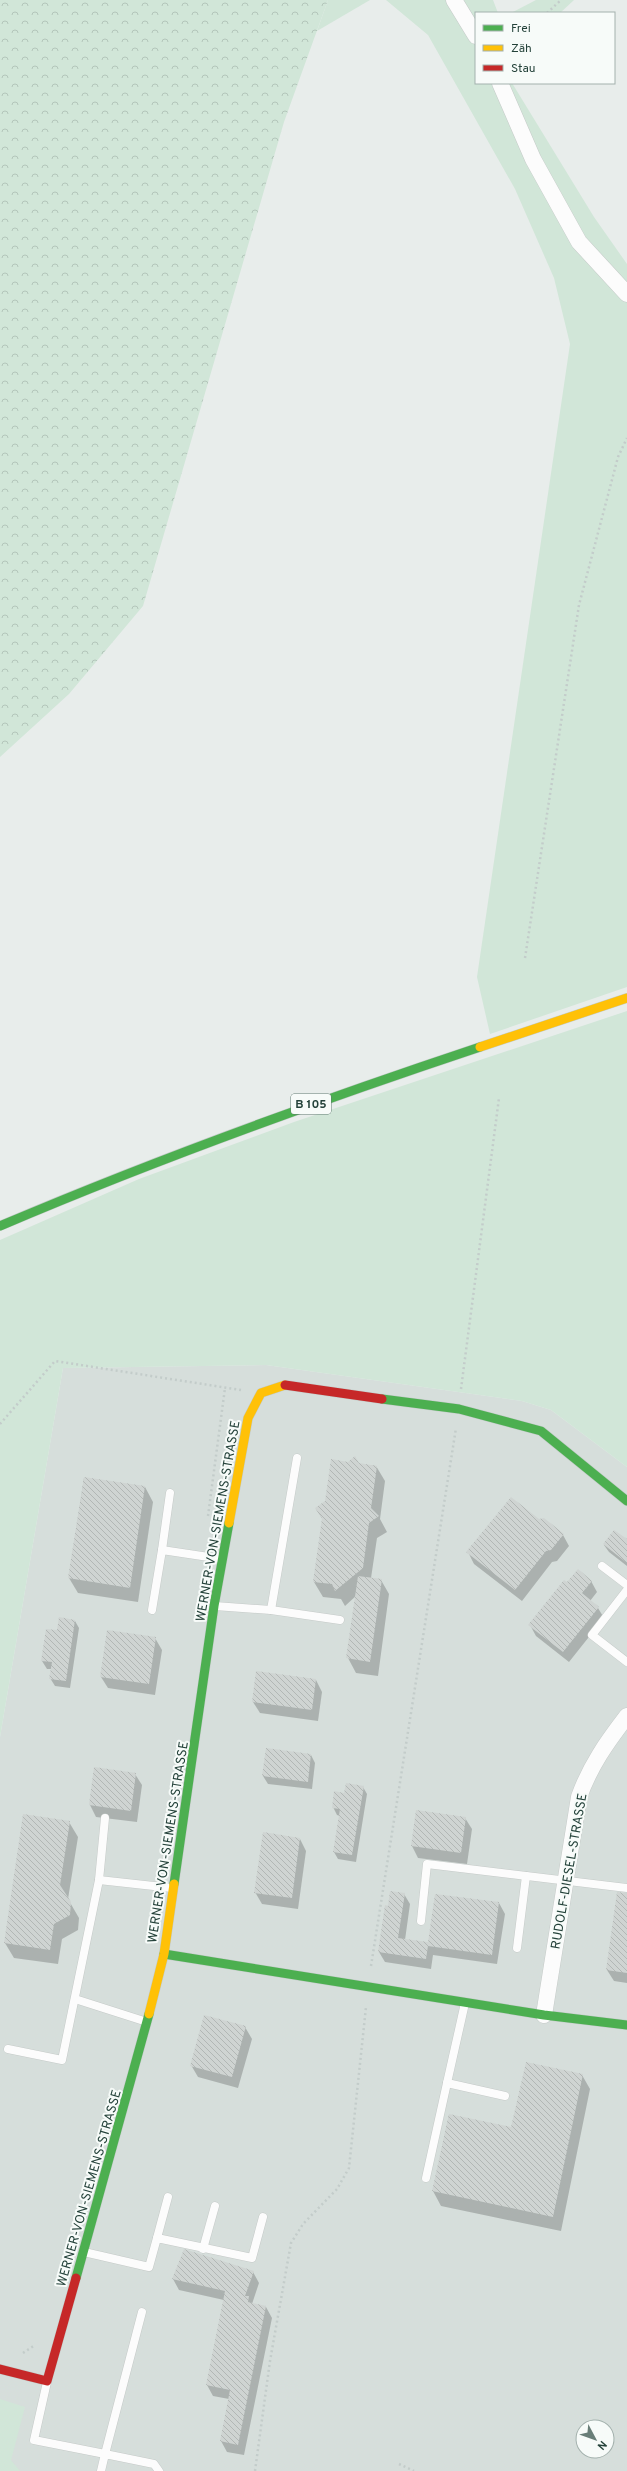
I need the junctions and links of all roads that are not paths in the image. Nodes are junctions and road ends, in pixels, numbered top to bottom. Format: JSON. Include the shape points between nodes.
{"nodes":[{"id":1,"x":454,"y":0,"type":"edge"},
{"id":2,"x":475,"y":34,"type":"edge"},
{"id":3,"x":500,"y":84,"type":"edge"},
{"id":4,"x":627,"y":294,"type":"edge"},
{"id":5,"x":627,"y":998,"type":"edge"},
{"id":6,"x":0,"y":1226,"type":"edge"},
{"id":7,"x":298,"y":1458,"type":"dead end"},
{"id":8,"x":170,"y":1493,"type":"dead end"},
{"id":9,"x":627,"y":1501,"type":"edge"},
{"id":10,"x":162,"y":1550,"type":"junction"},
{"id":11,"x":223,"y":1559,"type":"junction"},
{"id":12,"x":602,"y":1566,"type":"dead end"},
{"id":13,"x":627,"y":1585,"type":"edge"},
{"id":14,"x":627,"y":1590,"type":"edge"},
{"id":15,"x":214,"y":1606,"type":"junction"},
{"id":16,"x":152,"y":1610,"type":"dead end"},
{"id":17,"x":271,"y":1610,"type":"junction"},
{"id":18,"x":340,"y":1620,"type":"dead end"},
{"id":19,"x":627,"y":1662,"type":"edge"},
{"id":20,"x":627,"y":1716,"type":"edge"},
{"id":21,"x":105,"y":1818,"type":"dead end"},
{"id":22,"x":526,"y":1876,"type":"junction"},
{"id":23,"x":99,"y":1880,"type":"junction"},
{"id":24,"x":564,"y":1880,"type":"junction"},
{"id":25,"x":627,"y":1888,"type":"edge"},
{"id":26,"x":174,"y":1889,"type":"junction"},
{"id":27,"x":421,"y":1921,"type":"dead end"},
{"id":28,"x":518,"y":1948,"type":"dead end"},
{"id":29,"x":164,"y":1954,"type":"junction"},
{"id":30,"x":75,"y":1999,"type":"junction"},
{"id":31,"x":465,"y":2002,"type":"junction"},
{"id":32,"x":544,"y":2015,"type":"junction"},
{"id":33,"x":148,"y":2022,"type":"junction"},
{"id":34,"x":627,"y":2025,"type":"edge"},
{"id":35,"x":8,"y":2049,"type":"dead end"},
{"id":36,"x":447,"y":2083,"type":"junction"},
{"id":37,"x":505,"y":2096,"type":"dead end"},
{"id":38,"x":426,"y":2178,"type":"dead end"},
{"id":39,"x":168,"y":2197,"type":"dead end"},
{"id":40,"x":215,"y":2206,"type":"dead end"},
{"id":41,"x":263,"y":2217,"type":"dead end"},
{"id":42,"x":157,"y":2238,"type":"junction"},
{"id":43,"x":203,"y":2249,"type":"junction"},
{"id":44,"x":83,"y":2252,"type":"junction"},
{"id":45,"x":142,"y":2312,"type":"dead end"},
{"id":46,"x":0,"y":2369,"type":"edge"},
{"id":47,"x":47,"y":2381,"type":"junction"},
{"id":48,"x":105,"y":2454,"type":"junction"},
{"id":49,"x":101,"y":2471,"type":"edge"},
{"id":50,"x":159,"y":2471,"type":"edge"}],
"edges":[{"from":1,"to":2,"type":"street"},
{"from":3,"to":4,"type":"street","via":[[533,159],[579,242]]},
{"from":5,"to":6,"type":"main road","number":"B 105","via":[[180,1151],[81,1190]]},
{"from":7,"to":17,"type":"lane"},
{"from":8,"to":10,"type":"lane"},
{"from":9,"to":11,"type":"main road","name":"WERNER-VON-SIEMENS-STRASSE","via":[[541,1431],[459,1409],[282,1385],[261,1393],[248,1418]]},
{"from":10,"to":11,"type":"lane"},
{"from":10,"to":16,"type":"lane"},
{"from":11,"to":15,"type":"main road","name":"WERNER-VON-SIEMENS-STRASSE"},
{"from":12,"to":13,"type":"lane"},
{"from":14,"to":19,"type":"lane","via":[[592,1635]]},
{"from":15,"to":17,"type":"lane"},
{"from":15,"to":26,"type":"main road","name":"WERNER-VON-SIEMENS-STRASSE"},
{"from":17,"to":18,"type":"lane"},
{"from":20,"to":24,"type":"street","name":"RUDOLF-DIESEL-STRASSE","via":[[587,1774],[579,1797]]},
{"from":21,"to":23,"type":"lane"},
{"from":22,"to":24,"type":"lane"},
{"from":22,"to":27,"type":"lane","via":[[428,1864]]},
{"from":22,"to":28,"type":"lane"},
{"from":23,"to":26,"type":"lane"},
{"from":23,"to":30,"type":"lane"},
{"from":24,"to":25,"type":"lane"},
{"from":24,"to":32,"type":"street","name":"RUDOLF-DIESEL-STRASSE"},
{"from":26,"to":29,"type":"main road","name":"WERNER-VON-SIEMENS-STRASSE"},
{"from":29,"to":31,"type":"main road","name":"WERNER-VON-SIEMENS-STRASSE"},
{"from":29,"to":33,"type":"main road","name":"WERNER-VON-SIEMENS-STRASSE"},
{"from":30,"to":33,"type":"lane"},
{"from":30,"to":35,"type":"lane","via":[[62,2060]]},
{"from":31,"to":32,"type":"main road","name":"WERNER-VON-SIEMENS-STRASSE"},
{"from":31,"to":36,"type":"lane"},
{"from":32,"to":34,"type":"main road","name":"WERNER-VON-SIEMENS-STRASSE"},
{"from":33,"to":44,"type":"main road","name":"WERNER-VON-SIEMENS-STRASSE"},
{"from":36,"to":37,"type":"lane"},
{"from":36,"to":38,"type":"lane"},
{"from":39,"to":42,"type":"lane"},
{"from":40,"to":43,"type":"lane"},
{"from":41,"to":43,"type":"lane","via":[[252,2258]]},
{"from":42,"to":43,"type":"lane"},
{"from":42,"to":44,"type":"lane","via":[[149,2267]]},
{"from":44,"to":47,"type":"main road","name":"WERNER-VON-SIEMENS-STRASSE"},
{"from":45,"to":48,"type":"lane"},
{"from":46,"to":47,"type":"main road"},
{"from":47,"to":48,"type":"lane","via":[[34,2440]]},
{"from":48,"to":49,"type":"lane"},
{"from":48,"to":50,"type":"lane","via":[[154,2464]]}]}
